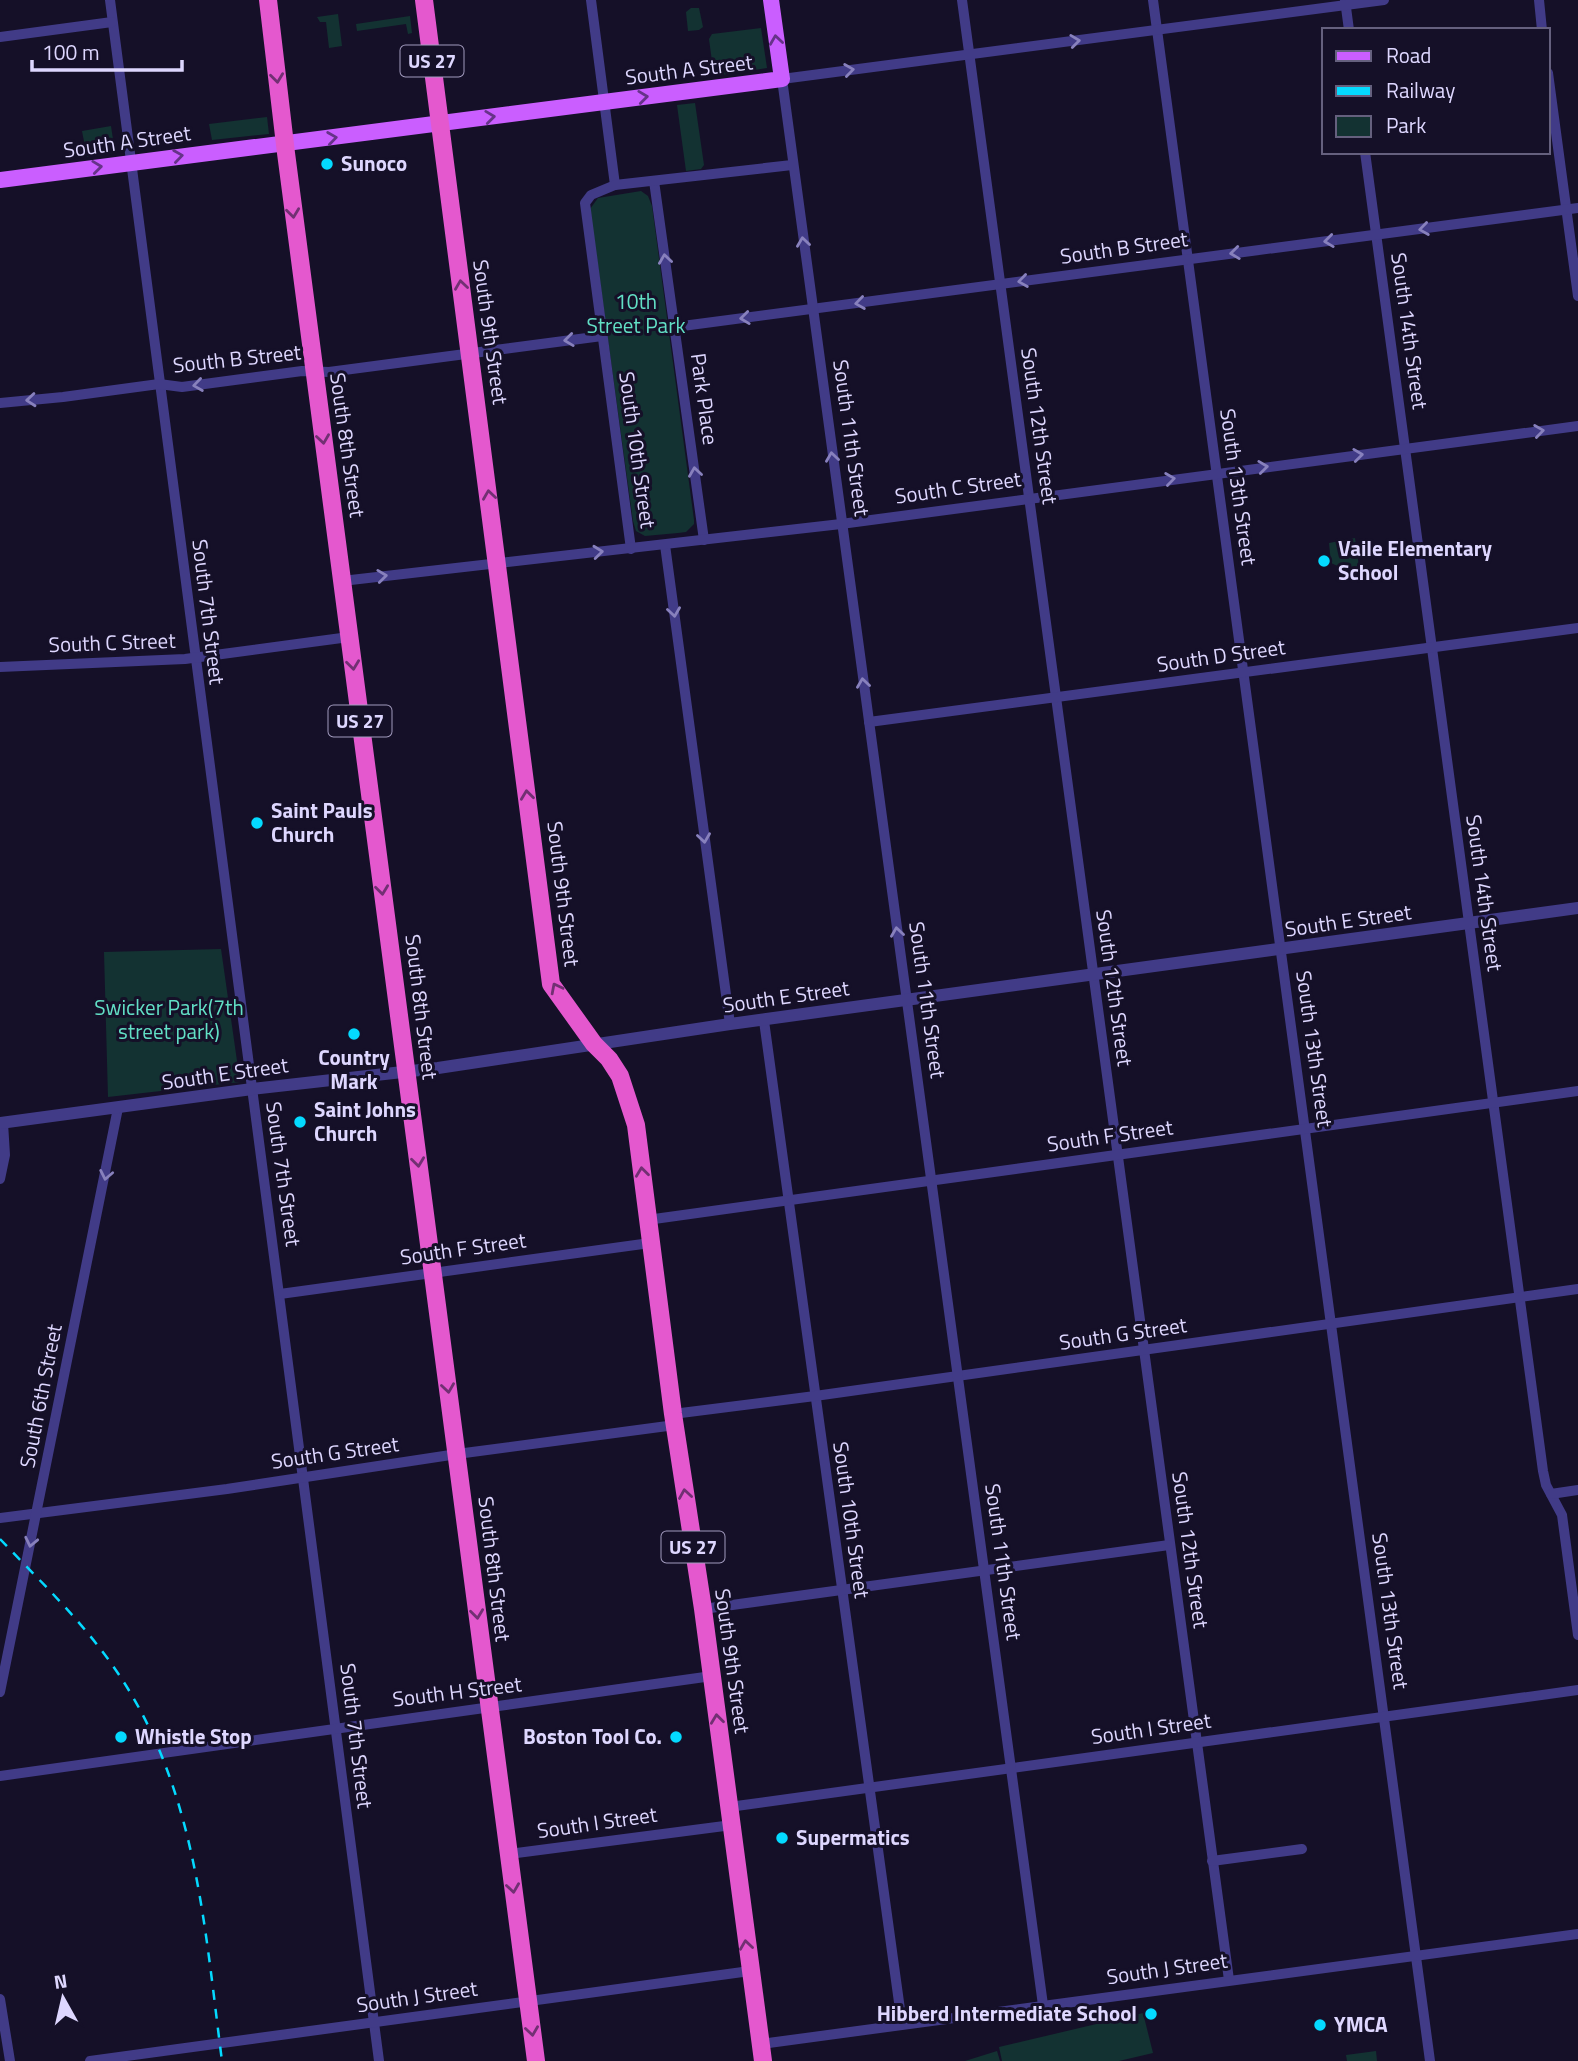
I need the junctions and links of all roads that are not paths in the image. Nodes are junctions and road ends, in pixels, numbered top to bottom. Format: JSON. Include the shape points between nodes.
{"nodes":[{"id":1,"x":110,"y":0,"type":"edge"},
{"id":2,"x":268,"y":0,"type":"edge"},
{"id":3,"x":425,"y":0,"type":"edge"},
{"id":4,"x":591,"y":0,"type":"edge"},
{"id":5,"x":771,"y":0,"type":"edge"},
{"id":6,"x":962,"y":0,"type":"edge"},
{"id":7,"x":1153,"y":0,"type":"edge"},
{"id":8,"x":1384,"y":0,"type":"edge"},
{"id":9,"x":1539,"y":0,"type":"edge"},
{"id":10,"x":1345,"y":3,"type":"edge"},
{"id":11,"x":113,"y":22,"type":"junction"},
{"id":12,"x":1349,"y":28,"type":"edge"},
{"id":13,"x":1542,"y":28,"type":"edge"},
{"id":14,"x":1157,"y":30,"type":"junction"},
{"id":15,"x":0,"y":37,"type":"edge"},
{"id":16,"x":969,"y":54,"type":"junction"},
{"id":17,"x":782,"y":79,"type":"junction"},
{"id":18,"x":1550,"y":84,"type":"edge"},
{"id":19,"x":605,"y":102,"type":"junction"},
{"id":20,"x":439,"y":123,"type":"junction"},
{"id":21,"x":285,"y":145,"type":"junction"},
{"id":22,"x":1365,"y":154,"type":"edge"},
{"id":23,"x":130,"y":163,"type":"junction"},
{"id":24,"x":792,"y":165,"type":"junction"},
{"id":25,"x":0,"y":180,"type":"edge"},
{"id":26,"x":654,"y":181,"type":"junction"},
{"id":27,"x":615,"y":185,"type":"junction"},
{"id":28,"x":1572,"y":209,"type":"edge"},
{"id":29,"x":1376,"y":235,"type":"junction"},
{"id":30,"x":1188,"y":259,"type":"junction"},
{"id":31,"x":1000,"y":284,"type":"junction"},
{"id":32,"x":1578,"y":296,"type":"edge"},
{"id":33,"x":813,"y":309,"type":"junction"},
{"id":34,"x":675,"y":327,"type":"junction"},
{"id":35,"x":602,"y":336,"type":"junction"},
{"id":36,"x":470,"y":353,"type":"junction"},
{"id":37,"x":314,"y":371,"type":"junction"},
{"id":38,"x":159,"y":384,"type":"junction"},
{"id":39,"x":0,"y":402,"type":"edge"},
{"id":40,"x":1578,"y":426,"type":"edge"},
{"id":41,"x":1405,"y":449,"type":"junction"},
{"id":42,"x":1216,"y":473,"type":"junction"},
{"id":43,"x":1029,"y":498,"type":"junction"},
{"id":44,"x":841,"y":524,"type":"junction"},
{"id":45,"x":704,"y":540,"type":"junction"},
{"id":46,"x":665,"y":545,"type":"junction"},
{"id":47,"x":631,"y":549,"type":"junction"},
{"id":48,"x":498,"y":562,"type":"junction"},
{"id":49,"x":342,"y":581,"type":"junction"},
{"id":50,"x":1578,"y":628,"type":"edge"},
{"id":51,"x":349,"y":637,"type":"junction"},
{"id":52,"x":1432,"y":647,"type":"junction"},
{"id":53,"x":195,"y":658,"type":"junction"},
{"id":54,"x":0,"y":667,"type":"edge"},
{"id":55,"x":1244,"y":672,"type":"junction"},
{"id":56,"x":1056,"y":697,"type":"junction"},
{"id":57,"x":869,"y":722,"type":"junction"},
{"id":58,"x":1578,"y":908,"type":"edge"},
{"id":59,"x":1468,"y":924,"type":"junction"},
{"id":60,"x":1281,"y":949,"type":"junction"},
{"id":61,"x":1093,"y":975,"type":"junction"},
{"id":62,"x":906,"y":1000,"type":"junction"},
{"id":63,"x":764,"y":1021,"type":"junction"},
{"id":64,"x":730,"y":1024,"type":"junction"},
{"id":65,"x":594,"y":1044,"type":"junction"},
{"id":66,"x":406,"y":1070,"type":"junction"},
{"id":67,"x":252,"y":1089,"type":"junction"},
{"id":68,"x":1578,"y":1091,"type":"edge"},
{"id":69,"x":1493,"y":1103,"type":"junction"},
{"id":70,"x":118,"y":1108,"type":"junction"},
{"id":71,"x":1,"y":1123,"type":"edge"},
{"id":72,"x":1305,"y":1129,"type":"junction"},
{"id":73,"x":1117,"y":1154,"type":"junction"},
{"id":74,"x":0,"y":1180,"type":"edge"},
{"id":75,"x":930,"y":1180,"type":"junction"},
{"id":76,"x":789,"y":1201,"type":"junction"},
{"id":77,"x":647,"y":1220,"type":"junction"},
{"id":78,"x":650,"y":1243,"type":"junction"},
{"id":79,"x":432,"y":1272,"type":"junction"},
{"id":80,"x":1578,"y":1289,"type":"edge"},
{"id":81,"x":280,"y":1294,"type":"junction"},
{"id":82,"x":1520,"y":1297,"type":"junction"},
{"id":83,"x":1332,"y":1324,"type":"junction"},
{"id":84,"x":1144,"y":1351,"type":"junction"},
{"id":85,"x":957,"y":1377,"type":"junction"},
{"id":86,"x":816,"y":1396,"type":"junction"},
{"id":87,"x":674,"y":1419,"type":"junction"},
{"id":88,"x":457,"y":1454,"type":"junction"},
{"id":89,"x":303,"y":1477,"type":"junction"},
{"id":90,"x":1578,"y":1490,"type":"edge"},
{"id":91,"x":1551,"y":1494,"type":"junction"},
{"id":92,"x":37,"y":1513,"type":"junction"},
{"id":93,"x":0,"y":1518,"type":"edge"},
{"id":94,"x":1169,"y":1545,"type":"junction"},
{"id":95,"x":982,"y":1570,"type":"junction"},
{"id":96,"x":841,"y":1590,"type":"junction"},
{"id":97,"x":703,"y":1609,"type":"junction"},
{"id":98,"x":1578,"y":1636,"type":"edge"},
{"id":99,"x":712,"y":1676,"type":"junction"},
{"id":100,"x":1578,"y":1690,"type":"edge"},
{"id":101,"x":0,"y":1692,"type":"edge"},
{"id":102,"x":489,"y":1707,"type":"junction"},
{"id":103,"x":1384,"y":1717,"type":"junction"},
{"id":104,"x":335,"y":1729,"type":"junction"},
{"id":105,"x":1197,"y":1742,"type":"junction"},
{"id":106,"x":1011,"y":1768,"type":"junction"},
{"id":107,"x":0,"y":1776,"type":"edge"},
{"id":108,"x":869,"y":1788,"type":"junction"},
{"id":109,"x":731,"y":1816,"type":"junction"},
{"id":110,"x":1302,"y":1849,"type":"dead end"},
{"id":111,"x":509,"y":1854,"type":"junction"},
{"id":112,"x":1212,"y":1861,"type":"junction"},
{"id":113,"x":1578,"y":1934,"type":"edge"},
{"id":114,"x":1417,"y":1956,"type":"junction"},
{"id":115,"x":750,"y":1971,"type":"junction"},
{"id":116,"x":1229,"y":1980,"type":"junction"},
{"id":117,"x":0,"y":1999,"type":"edge"},
{"id":118,"x":528,"y":2002,"type":"junction"},
{"id":119,"x":1043,"y":2005,"type":"junction"},
{"id":120,"x":374,"y":2023,"type":"junction"},
{"id":121,"x":902,"y":2024,"type":"junction"},
{"id":122,"x":762,"y":2052,"type":"edge"},
{"id":123,"x":10,"y":2061,"type":"edge"},
{"id":124,"x":90,"y":2061,"type":"edge"},
{"id":125,"x":379,"y":2061,"type":"edge"},
{"id":126,"x":536,"y":2061,"type":"edge"},
{"id":127,"x":1430,"y":2061,"type":"edge"}],
"edges":[{"from":1,"to":11,"type":"street","name":"South 7th Street"},
{"from":2,"to":21,"type":"highway","name":"South 8th Street","number":"US 27","one_way":true},
{"from":3,"to":20,"type":"highway","name":"South 9th Street","number":"US 27"},
{"from":4,"to":19,"type":"street"},
{"from":17,"to":5,"type":"main road","name":"South 11th Street","one_way":true},
{"from":6,"to":16,"type":"street","name":"South 12th Street"},
{"from":7,"to":14,"type":"street","name":"South 13th Street"},
{"from":8,"to":10,"type":"street","name":"South A Street"},
{"from":9,"to":13,"type":"street"},
{"from":10,"to":12,"type":"street"},
{"from":10,"to":14,"type":"street","name":"South A Street"},
{"from":11,"to":15,"type":"street"},
{"from":11,"to":23,"type":"street","name":"South 7th Street"},
{"from":16,"to":14,"type":"street","name":"South A Street","one_way":true},
{"from":14,"to":30,"type":"street","name":"South 13th Street"},
{"from":17,"to":16,"type":"street","name":"South A Street","one_way":true},
{"from":16,"to":31,"type":"street","name":"South 12th Street"},
{"from":19,"to":17,"type":"main road","name":"South A Street","one_way":true},
{"from":17,"to":24,"type":"street","name":"South 11th Street"},
{"from":18,"to":28,"type":"street"},
{"from":20,"to":19,"type":"main road","name":"South A Street","one_way":true},
{"from":19,"to":27,"type":"street"},
{"from":21,"to":20,"type":"main road","name":"South A Street","one_way":true},
{"from":36,"to":20,"type":"highway","name":"South 9th Street","number":"US 27","one_way":true},
{"from":23,"to":21,"type":"main road","name":"South A Street","one_way":true},
{"from":21,"to":37,"type":"highway","name":"South 8th Street","number":"US 27","one_way":true},
{"from":22,"to":29,"type":"street","name":"South 14th Street"},
{"from":25,"to":23,"type":"main road","name":"South A Street","one_way":true},
{"from":23,"to":38,"type":"street","name":"South 7th Street"},
{"from":24,"to":26,"type":"street"},
{"from":33,"to":24,"type":"street","name":"South 11th Street","one_way":true},
{"from":26,"to":27,"type":"street"},
{"from":34,"to":26,"type":"street","name":"Park Place","one_way":true},
{"from":27,"to":35,"type":"street","name":"South 10th Street","via":[[585,203]]},
{"from":28,"to":29,"type":"street","name":"South B Street","one_way":true},
{"from":28,"to":32,"type":"street"},
{"from":29,"to":30,"type":"street","name":"South B Street","one_way":true},
{"from":29,"to":41,"type":"street","name":"South 14th Street"},
{"from":30,"to":31,"type":"street","name":"South B Street","one_way":true},
{"from":30,"to":42,"type":"street","name":"South 13th Street"},
{"from":31,"to":33,"type":"street","name":"South B Street","one_way":true},
{"from":31,"to":43,"type":"street","name":"South 12th Street"},
{"from":33,"to":34,"type":"street","name":"South B Street","one_way":true},
{"from":44,"to":33,"type":"street","name":"South 11th Street","one_way":true},
{"from":45,"to":34,"type":"street","name":"Park Place","one_way":true},
{"from":35,"to":36,"type":"street","name":"South B Street","one_way":true},
{"from":35,"to":47,"type":"street","name":"South 10th Street"},
{"from":36,"to":37,"type":"street","name":"South B Street"},
{"from":48,"to":36,"type":"highway","name":"South 9th Street","number":"US 27","one_way":true},
{"from":37,"to":38,"type":"street","name":"South B Street","one_way":true,"via":[[181,387]]},
{"from":37,"to":49,"type":"highway","name":"South 8th Street","number":"US 27","one_way":true},
{"from":38,"to":39,"type":"street","name":"South B Street","one_way":true},
{"from":38,"to":53,"type":"street","name":"South 7th Street"},
{"from":41,"to":40,"type":"street","name":"South C Street","one_way":true},
{"from":42,"to":41,"type":"street","name":"South C Street","one_way":true},
{"from":41,"to":52,"type":"street","name":"South 14th Street"},
{"from":43,"to":42,"type":"street","name":"South C Street","one_way":true},
{"from":42,"to":55,"type":"street","name":"South 13th Street"},
{"from":43,"to":44,"type":"street","name":"South C Street"},
{"from":43,"to":56,"type":"street","name":"South 12th Street"},
{"from":44,"to":45,"type":"street","name":"South C Street"},
{"from":57,"to":44,"type":"street","name":"South 11th Street","one_way":true},
{"from":45,"to":46,"type":"street","name":"South C Street"},
{"from":46,"to":47,"type":"street","name":"South C Street"},
{"from":46,"to":64,"type":"street","name":"South 10th Street","one_way":true},
{"from":48,"to":47,"type":"street","name":"South C Street","one_way":true},
{"from":49,"to":48,"type":"street","name":"South C Street","one_way":true},
{"from":65,"to":48,"type":"highway","name":"South 9th Street","number":"US 27","one_way":true,"via":[[551,984]]},
{"from":49,"to":51,"type":"highway","name":"South 8th Street","number":"US 27"},
{"from":50,"to":52,"type":"street","name":"South D Street"},
{"from":51,"to":53,"type":"street","name":"South C Street"},
{"from":51,"to":66,"type":"highway","name":"South 8th Street","number":"US 27","one_way":true},
{"from":52,"to":55,"type":"street","name":"South D Street"},
{"from":52,"to":59,"type":"street","name":"South 14th Street"},
{"from":53,"to":54,"type":"street","name":"South C Street"},
{"from":53,"to":67,"type":"street","name":"South 7th Street"},
{"from":55,"to":56,"type":"street","name":"South D Street"},
{"from":55,"to":60,"type":"street","name":"South 13th Street"},
{"from":56,"to":57,"type":"street","name":"South D Street"},
{"from":56,"to":61,"type":"street","name":"South 12th Street"},
{"from":62,"to":57,"type":"street","name":"South 11th Street","one_way":true},
{"from":58,"to":59,"type":"street","name":"South E Street"},
{"from":59,"to":60,"type":"street","name":"South E Street"},
{"from":59,"to":69,"type":"street","name":"South 14th Street"},
{"from":60,"to":61,"type":"street","name":"South E Street"},
{"from":60,"to":72,"type":"street","name":"South 13th Street"},
{"from":61,"to":62,"type":"street","name":"South E Street"},
{"from":61,"to":73,"type":"street","name":"South 12th Street"},
{"from":62,"to":63,"type":"street","name":"South E Street"},
{"from":62,"to":75,"type":"street","name":"South 11th Street"},
{"from":63,"to":64,"type":"street","name":"South E Street"},
{"from":63,"to":76,"type":"street","name":"South 10th Street"},
{"from":64,"to":65,"type":"street","name":"South E Street"},
{"from":65,"to":66,"type":"street","name":"South E Street"},
{"from":77,"to":65,"type":"highway","name":"South 9th Street","number":"US 27","one_way":true,"via":[[632,1108],[620,1076]]},
{"from":66,"to":67,"type":"street","name":"South E Street"},
{"from":66,"to":79,"type":"highway","name":"South 8th Street","number":"US 27","one_way":true},
{"from":67,"to":70,"type":"street","name":"South E Street"},
{"from":67,"to":81,"type":"street","name":"South 7th Street"},
{"from":68,"to":69,"type":"street","name":"South F Street"},
{"from":69,"to":72,"type":"street","name":"South F Street"},
{"from":69,"to":82,"type":"street","name":"South 14th Street"},
{"from":70,"to":71,"type":"street","name":"South E Street"},
{"from":70,"to":92,"type":"street","name":"South 6th Street","one_way":true},
{"from":71,"to":74,"type":"street","via":[[5,1155]]},
{"from":72,"to":73,"type":"street","name":"South F Street"},
{"from":72,"to":83,"type":"street","name":"South 13th Street"},
{"from":73,"to":75,"type":"street","name":"South F Street"},
{"from":73,"to":84,"type":"street","name":"South 12th Street"},
{"from":75,"to":76,"type":"street","name":"South F Street"},
{"from":75,"to":85,"type":"street","name":"South 11th Street"},
{"from":76,"to":77,"type":"street","name":"South F Street"},
{"from":76,"to":86,"type":"street","name":"South 10th Street"},
{"from":77,"to":78,"type":"highway","name":"South 9th Street","number":"US 27"},
{"from":78,"to":79,"type":"street","name":"South F Street"},
{"from":78,"to":87,"type":"highway","name":"South 9th Street","number":"US 27"},
{"from":79,"to":81,"type":"street","name":"South F Street"},
{"from":79,"to":88,"type":"highway","name":"South 8th Street","number":"US 27","one_way":true},
{"from":80,"to":82,"type":"street","name":"South G Street"},
{"from":81,"to":89,"type":"street","name":"South 7th Street"},
{"from":82,"to":83,"type":"street","name":"South G Street"},
{"from":82,"to":91,"type":"street","name":"South 14th Street","via":[[1543,1471]]},
{"from":83,"to":84,"type":"street","name":"South G Street"},
{"from":83,"to":103,"type":"street","name":"South 13th Street"},
{"from":84,"to":85,"type":"street","name":"South G Street"},
{"from":84,"to":94,"type":"street","name":"South 12th Street"},
{"from":85,"to":86,"type":"street","name":"South G Street"},
{"from":85,"to":95,"type":"street","name":"South 11th Street"},
{"from":86,"to":87,"type":"street","name":"South G Street"},
{"from":86,"to":96,"type":"street","name":"South 10th Street"},
{"from":87,"to":88,"type":"street","name":"South G Street"},
{"from":97,"to":87,"type":"highway","name":"South 9th Street","number":"US 27","one_way":true},
{"from":88,"to":89,"type":"street","name":"South G Street"},
{"from":88,"to":102,"type":"highway","name":"South 8th Street","number":"US 27","one_way":true},
{"from":89,"to":92,"type":"street","name":"South G Street"},
{"from":89,"to":104,"type":"street","name":"South 7th Street"},
{"from":90,"to":91,"type":"street"},
{"from":91,"to":98,"type":"street","name":"South 14th Street","via":[[1562,1515]]},
{"from":92,"to":93,"type":"street","name":"South G Street"},
{"from":92,"to":101,"type":"street","name":"South 6th Street","one_way":true},
{"from":94,"to":95,"type":"street"},
{"from":94,"to":105,"type":"street","name":"South 12th Street"},
{"from":95,"to":96,"type":"street"},
{"from":95,"to":106,"type":"street","name":"South 11th Street"},
{"from":96,"to":97,"type":"street"},
{"from":96,"to":108,"type":"street","name":"South 10th Street"},
{"from":97,"to":99,"type":"highway","name":"South 9th Street","number":"US 27"},
{"from":99,"to":102,"type":"street","name":"South H Street"},
{"from":109,"to":99,"type":"highway","name":"South 9th Street","number":"US 27","one_way":true},
{"from":100,"to":103,"type":"street","name":"South I Street"},
{"from":102,"to":104,"type":"street","name":"South H Street"},
{"from":102,"to":111,"type":"highway","name":"South 8th Street","number":"US 27"},
{"from":103,"to":105,"type":"street","name":"South I Street"},
{"from":103,"to":114,"type":"street","name":"South 13th Street"},
{"from":104,"to":107,"type":"street","name":"South H Street"},
{"from":104,"to":120,"type":"street","name":"South 7th Street"},
{"from":105,"to":106,"type":"street","name":"South I Street"},
{"from":105,"to":112,"type":"street","name":"South 12th Street"},
{"from":106,"to":108,"type":"street","name":"South I Street"},
{"from":106,"to":119,"type":"street","name":"South 11th Street"},
{"from":108,"to":109,"type":"street","name":"South I Street"},
{"from":108,"to":121,"type":"street","name":"South 10th Street"},
{"from":109,"to":111,"type":"street","name":"South I Street"},
{"from":115,"to":109,"type":"highway","name":"South 9th Street","number":"US 27","one_way":true},
{"from":110,"to":112,"type":"street"},
{"from":111,"to":118,"type":"highway","name":"South 8th Street","number":"US 27","one_way":true},
{"from":112,"to":116,"type":"street","name":"South 12th Street"},
{"from":113,"to":114,"type":"street","name":"South J Street"},
{"from":114,"to":116,"type":"street","name":"South J Street"},
{"from":114,"to":127,"type":"street","name":"South 13th Street"},
{"from":115,"to":118,"type":"street","name":"South J Street"},
{"from":115,"to":122,"type":"highway","name":"South 9th Street","number":"US 27"},
{"from":116,"to":119,"type":"street","name":"South J Street"},
{"from":117,"to":123,"type":"street"},
{"from":118,"to":120,"type":"street","name":"South J Street"},
{"from":118,"to":126,"type":"highway","name":"South 8th Street","number":"US 27","one_way":true},
{"from":119,"to":121,"type":"street","name":"South J Street"},
{"from":120,"to":124,"type":"street","name":"South J Street"},
{"from":120,"to":125,"type":"street","name":"South 7th Street"},
{"from":121,"to":122,"type":"street","name":"South J Street"}]}
